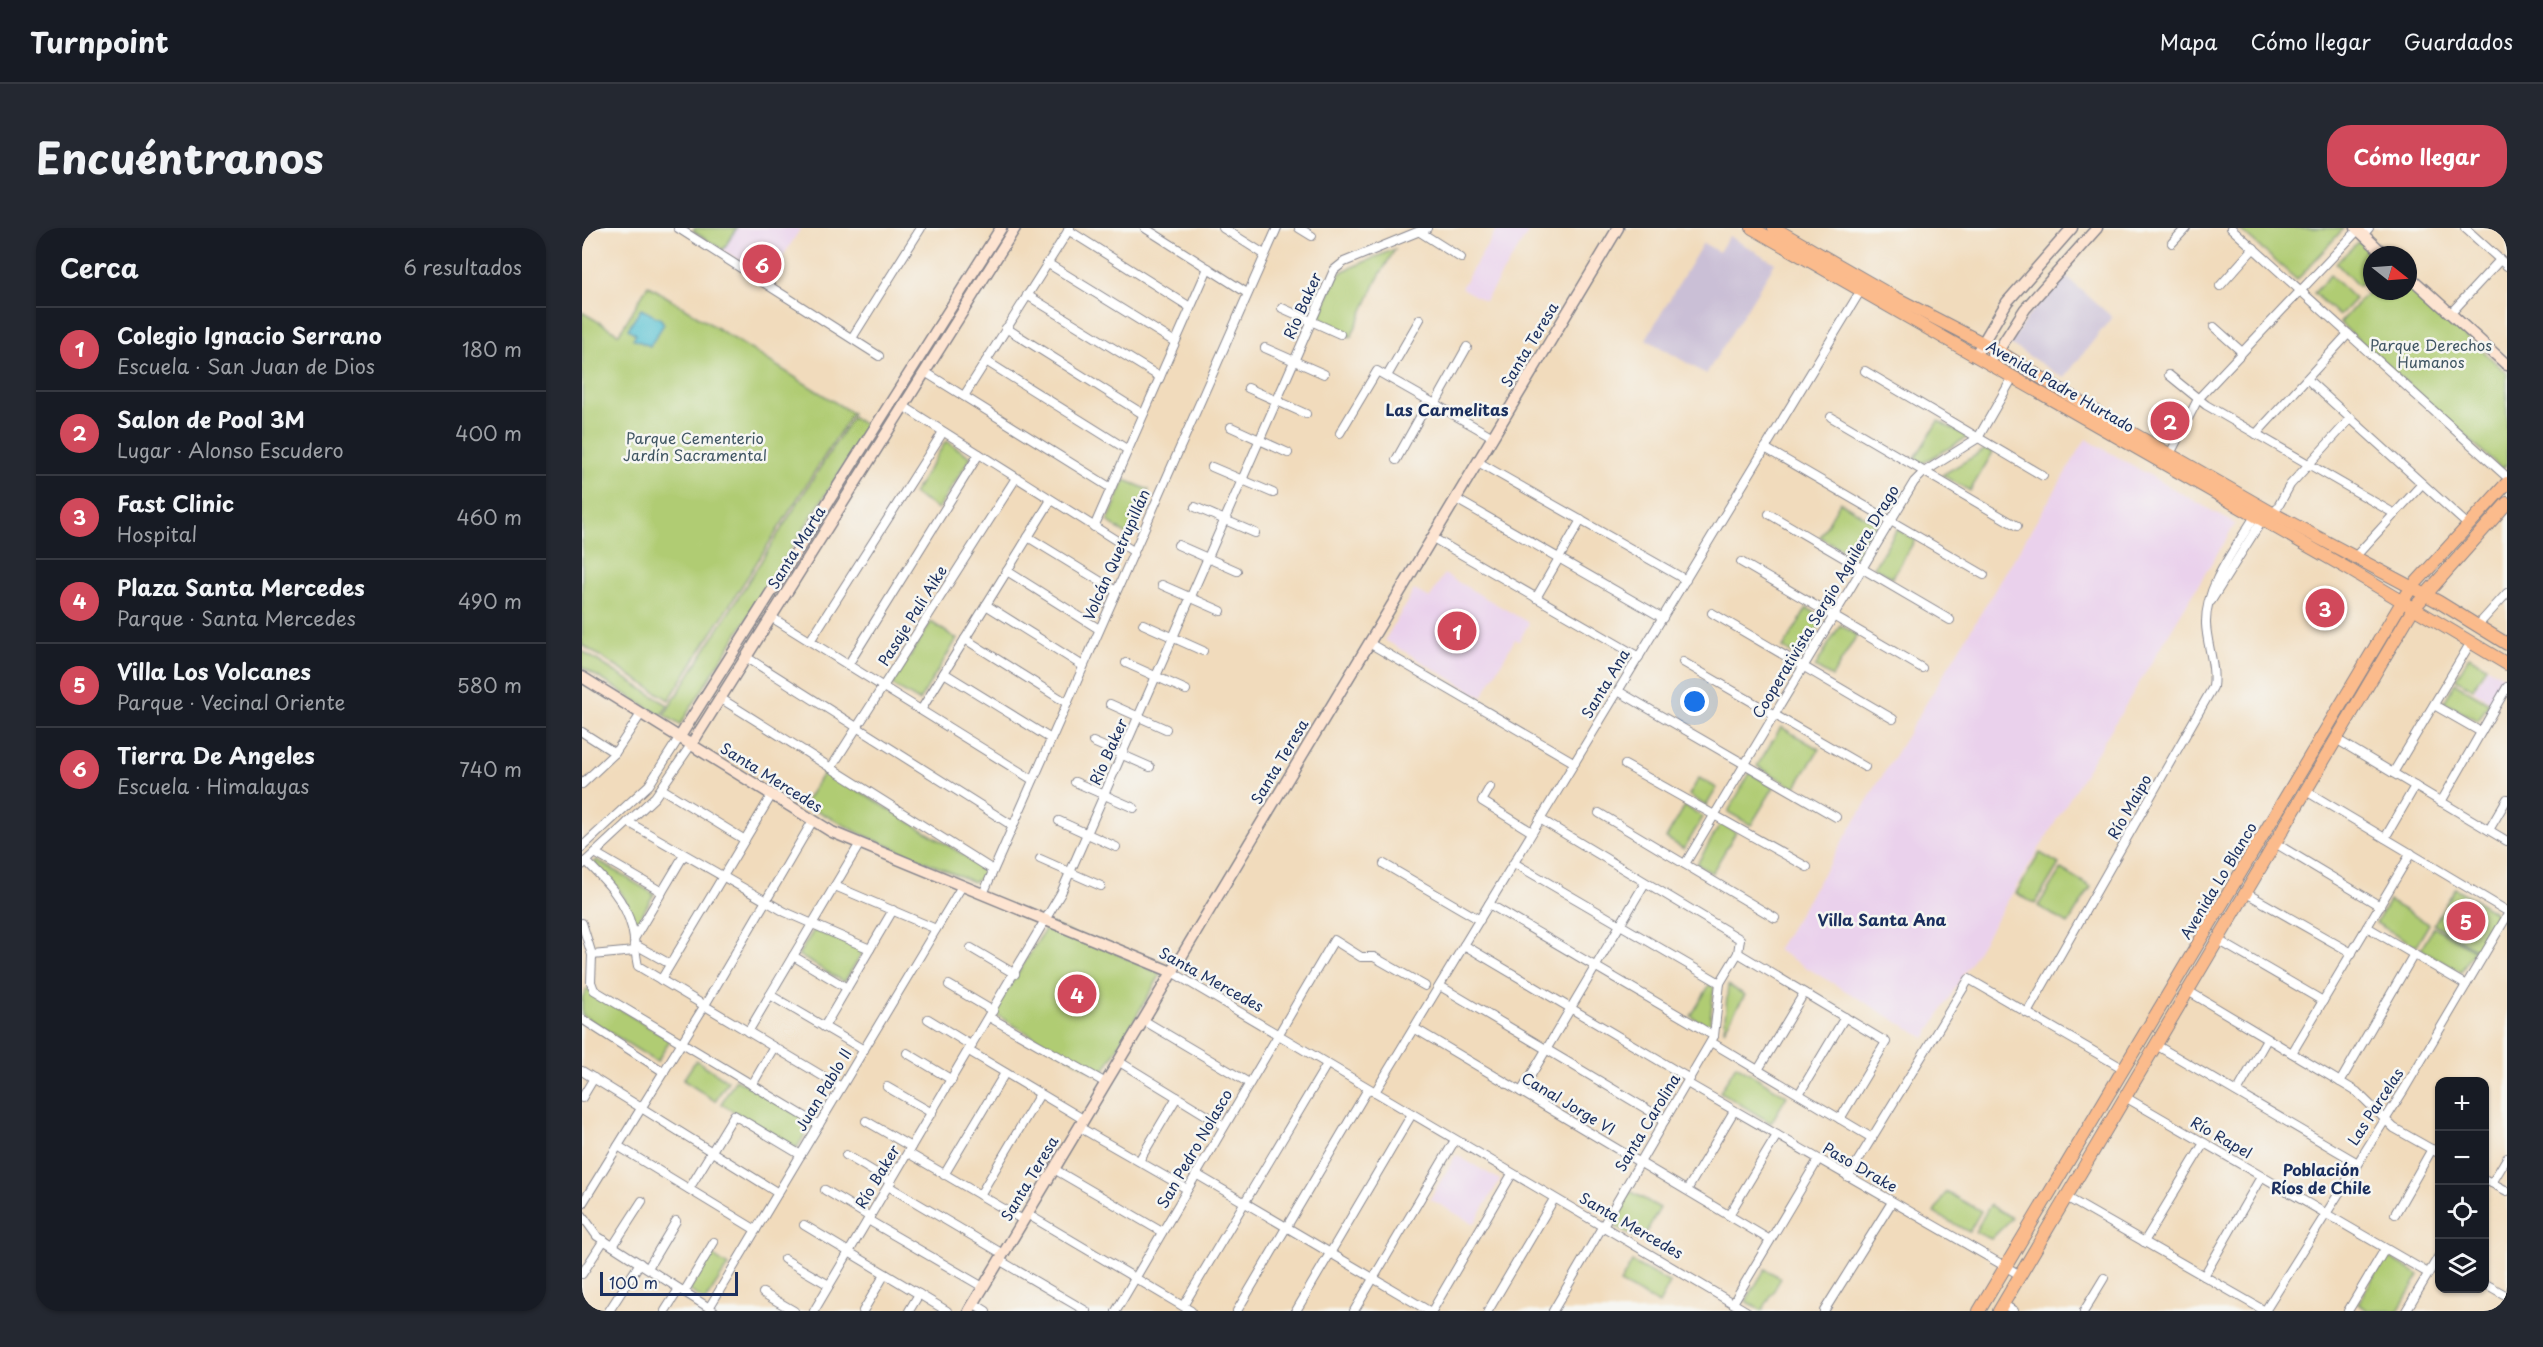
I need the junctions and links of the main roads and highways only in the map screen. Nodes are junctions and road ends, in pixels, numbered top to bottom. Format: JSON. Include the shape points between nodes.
{"nodes":[{"id":1,"x":1752,"y":228,"type":"edge"},
{"id":2,"x":1774,"y":228,"type":"edge"},
{"id":3,"x":2168,"y":459,"type":"junction"},
{"id":4,"x":2507,"y":483,"type":"edge"},
{"id":5,"x":2507,"y":503,"type":"edge"},
{"id":6,"x":2412,"y":587,"type":"junction"},
{"id":7,"x":2424,"y":594,"type":"junction"},
{"id":8,"x":2402,"y":602,"type":"junction"},
{"id":9,"x":2413,"y":609,"type":"junction"},
{"id":10,"x":2507,"y":644,"type":"edge"},
{"id":11,"x":2507,"y":664,"type":"edge"},
{"id":12,"x":2001,"y":1308,"type":"edge"},
{"id":13,"x":1979,"y":1311,"type":"edge"}],
"edges":[{"from":1,"to":3,"type":"main road","name":"Avenida Padre Hurtado","via":[[1987,363]]},
{"from":2,"to":3,"type":"main road","name":"Avenida Padre Hurtado","via":[[1894,297],[1983,342]]},
{"from":3,"to":6,"type":"main road","name":"Avenida Padre Hurtado"},
{"from":3,"to":8,"type":"main road","name":"Avenida Padre Hurtado"},
{"from":4,"to":6,"type":"main road","name":"Avenida Lo Blanco"},
{"from":5,"to":7,"type":"main road","name":"Avenida Lo Blanco"},
{"from":6,"to":7,"type":"main road","name":"Avenida Padre Hurtado"},
{"from":6,"to":8,"type":"main road","name":"Avenida Lo Blanco"},
{"from":7,"to":9,"type":"main road","name":"Avenida Lo Blanco"},
{"from":7,"to":10,"type":"main road","name":"Avenida Padre Hurtado"},
{"from":8,"to":9,"type":"main road","name":"Avenida Padre Hurtado"},
{"from":8,"to":13,"type":"main road","name":"Avenida Lo Blanco"},
{"from":9,"to":11,"type":"main road","name":"Avenida Padre Hurtado"},
{"from":9,"to":12,"type":"main road","name":"Avenida Lo Blanco"}]}
